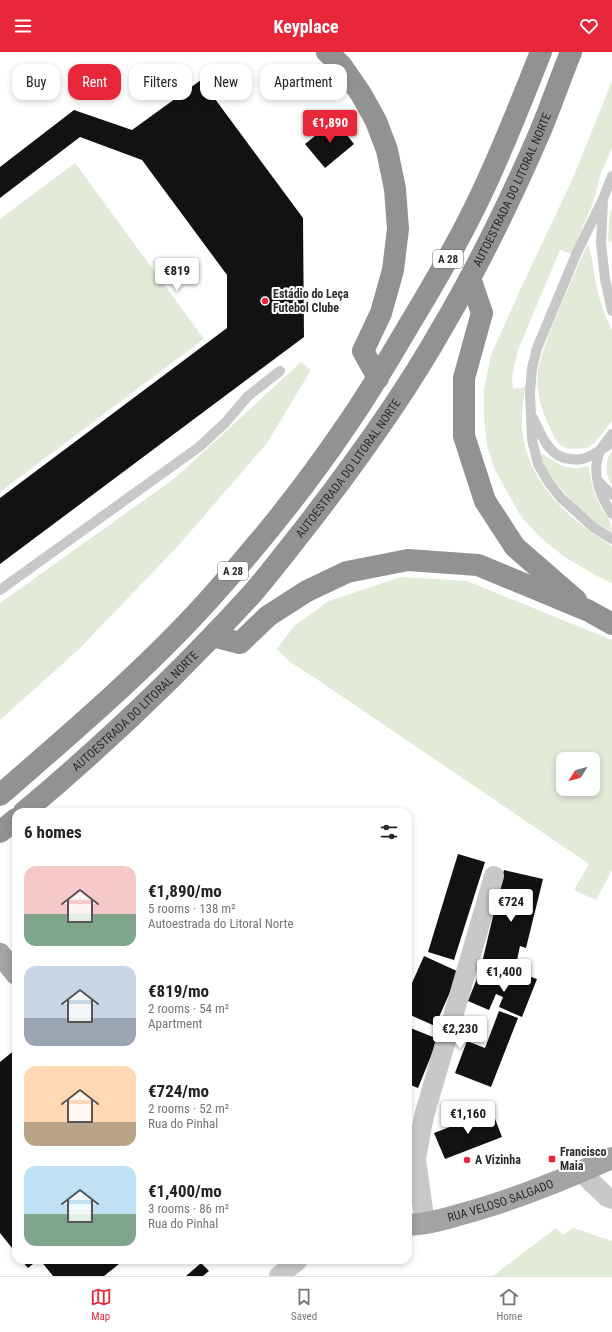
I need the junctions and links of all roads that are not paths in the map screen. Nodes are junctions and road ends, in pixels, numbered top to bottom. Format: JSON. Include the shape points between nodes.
{"nodes":[{"id":1,"x":327,"y":52,"type":"edge"},
{"id":2,"x":541,"y":52,"type":"edge"},
{"id":3,"x":571,"y":52,"type":"edge"},
{"id":4,"x":612,"y":176,"type":"edge"},
{"id":5,"x":603,"y":199,"type":"junction"},
{"id":6,"x":470,"y":278,"type":"junction"},
{"id":7,"x":612,"y":311,"type":"edge"},
{"id":8,"x":280,"y":371,"type":"dead end"},
{"id":9,"x":378,"y":378,"type":"junction"},
{"id":10,"x":530,"y":413,"type":"junction"},
{"id":11,"x":612,"y":434,"type":"edge"},
{"id":12,"x":612,"y":443,"type":"edge"},
{"id":13,"x":601,"y":449,"type":"junction"},
{"id":14,"x":597,"y":480,"type":"junction"},
{"id":15,"x":612,"y":495,"type":"edge"},
{"id":16,"x":612,"y":514,"type":"edge"},
{"id":17,"x":612,"y":539,"type":"edge"},
{"id":18,"x":0,"y":590,"type":"edge"},
{"id":19,"x":589,"y":611,"type":"junction"},
{"id":20,"x":612,"y":624,"type":"edge"},
{"id":21,"x":212,"y":636,"type":"junction"},
{"id":22,"x":0,"y":795,"type":"edge"},
{"id":23,"x":29,"y":808,"type":"edge"},
{"id":24,"x":12,"y":822,"type":"edge"},
{"id":25,"x":0,"y":832,"type":"edge"},
{"id":26,"x":494,"y":876,"type":"dead end"},
{"id":27,"x":0,"y":954,"type":"edge"},
{"id":28,"x":12,"y":969,"type":"edge"},
{"id":29,"x":612,"y":1158,"type":"edge"},
{"id":30,"x":581,"y":1172,"type":"junction"},
{"id":31,"x":612,"y":1199,"type":"edge"},
{"id":32,"x":417,"y":1224,"type":"edge"},
{"id":33,"x":293,"y":1264,"type":"edge"},
{"id":34,"x":279,"y":1276,"type":"edge"}],
"edges":[{"from":1,"to":9,"type":"highway","via":[[341,65],[376,121],[387,150],[396,189],[398,229],[393,270],[381,313],[363,351]]},
{"from":2,"to":9,"type":"highway","number":"A 28","via":[[475,207],[440,273]]},
{"from":3,"to":6,"type":"highway","name":"AUTOESTRADA DO LITORAL NORTE","number":"A 28","via":[[507,205]]},
{"from":4,"to":5,"type":"lane"},
{"from":5,"to":7,"type":"lane","via":[[601,243],[604,279]]},
{"from":5,"to":10,"type":"lane","via":[[578,250],[537,348],[532,368]]},
{"from":6,"to":19,"type":"highway","via":[[482,313],[464,378],[464,436],[486,501],[516,547]]},
{"from":6,"to":21,"type":"highway","name":"AUTOESTRADA DO LITORAL NORTE","number":"A 28","via":[[410,382],[334,491],[262,581]]},
{"from":8,"to":18,"type":"lane","via":[[248,396],[226,423],[199,447]]},
{"from":9,"to":22,"type":"highway","number":"A 28","via":[[302,488],[204,605],[106,702]]},
{"from":10,"to":13,"type":"lane","via":[[550,450],[563,458],[588,458]]},
{"from":10,"to":17,"type":"lane","via":[[533,446],[538,464],[549,483],[576,513]]},
{"from":11,"to":13,"type":"lane"},
{"from":12,"to":13,"type":"lane"},
{"from":13,"to":14,"type":"lane","via":[[596,464]]},
{"from":14,"to":15,"type":"lane"},
{"from":14,"to":16,"type":"lane"},
{"from":19,"to":20,"type":"highway"},
{"from":19,"to":21,"type":"highway","via":[[478,565],[408,560],[347,572],[307,591],[268,616],[240,643]]},
{"from":21,"to":23,"type":"highway","name":"AUTOESTRADA DO LITORAL NORTE","number":"A 28","via":[[122,725]]},
{"from":24,"to":25,"type":"highway"},
{"from":26,"to":32,"type":"street","via":[[424,1116],[416,1159]]},
{"from":27,"to":28,"type":"main road"},
{"from":29,"to":30,"type":"main road","name":"RUA VELOSO SALGADO"},
{"from":30,"to":31,"type":"street"},
{"from":30,"to":32,"type":"main road","name":"RUA VELOSO SALGADO","via":[[493,1206]]},
{"from":33,"to":34,"type":"street"}]}
